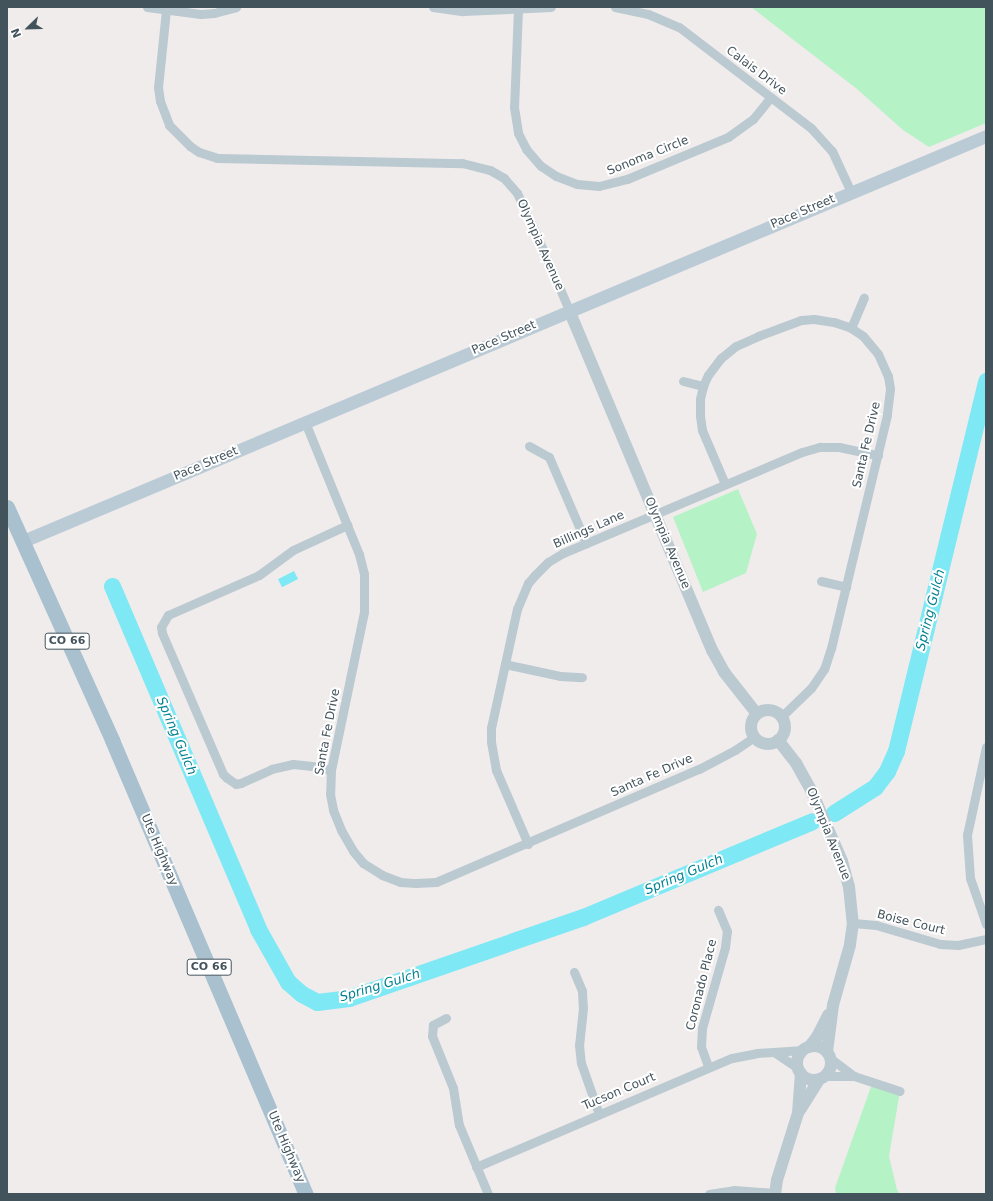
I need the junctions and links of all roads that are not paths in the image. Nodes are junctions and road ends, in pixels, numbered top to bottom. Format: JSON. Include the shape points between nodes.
{"nodes":[{"id":1,"x":147,"y":7,"type":"edge"},
{"id":2,"x":236,"y":7,"type":"edge"},
{"id":3,"x":433,"y":7,"type":"edge"},
{"id":4,"x":551,"y":7,"type":"edge"},
{"id":5,"x":615,"y":7,"type":"edge"},
{"id":6,"x":518,"y":9,"type":"junction"},
{"id":7,"x":166,"y":10,"type":"junction"},
{"id":8,"x":771,"y":97,"type":"junction"},
{"id":9,"x":986,"y":136,"type":"edge"},
{"id":10,"x":851,"y":192,"type":"junction"},
{"id":11,"x":864,"y":298,"type":"dead end"},
{"id":12,"x":569,"y":310,"type":"junction"},
{"id":13,"x":851,"y":328,"type":"junction"},
{"id":14,"x":683,"y":381,"type":"dead end"},
{"id":15,"x":703,"y":386,"type":"junction"},
{"id":16,"x":305,"y":422,"type":"junction"},
{"id":17,"x":529,"y":446,"type":"dead end"},
{"id":18,"x":878,"y":455,"type":"junction"},
{"id":19,"x":725,"y":484,"type":"junction"},
{"id":20,"x":7,"y":507,"type":"edge"},
{"id":21,"x":655,"y":515,"type":"junction"},
{"id":22,"x":347,"y":525,"type":"junction"},
{"id":23,"x":23,"y":541,"type":"junction"},
{"id":24,"x":586,"y":543,"type":"junction"},
{"id":25,"x":821,"y":581,"type":"dead end"},
{"id":26,"x":846,"y":587,"type":"junction"},
{"id":27,"x":505,"y":664,"type":"junction"},
{"id":28,"x":582,"y":677,"type":"dead end"},
{"id":29,"x":758,"y":714,"type":"junction"},
{"id":30,"x":781,"y":717,"type":"junction"},
{"id":31,"x":754,"y":737,"type":"junction"},
{"id":32,"x":778,"y":740,"type":"junction"},
{"id":33,"x":986,"y":747,"type":"edge"},
{"id":34,"x":331,"y":770,"type":"junction"},
{"id":35,"x":528,"y":844,"type":"junction"},
{"id":36,"x":718,"y":910,"type":"dead end"},
{"id":37,"x":853,"y":923,"type":"junction"},
{"id":38,"x":986,"y":924,"type":"edge"},
{"id":39,"x":986,"y":939,"type":"edge"},
{"id":40,"x":574,"y":972,"type":"dead end"},
{"id":41,"x":833,"y":1006,"type":"junction"},
{"id":42,"x":446,"y":1018,"type":"dead end"},
{"id":43,"x":806,"y":1049,"type":"junction"},
{"id":44,"x":774,"y":1052,"type":"junction"},
{"id":45,"x":828,"y":1055,"type":"junction"},
{"id":46,"x":708,"y":1066,"type":"junction"},
{"id":47,"x":800,"y":1071,"type":"junction"},
{"id":48,"x":854,"y":1076,"type":"junction"},
{"id":49,"x":822,"y":1078,"type":"junction"},
{"id":50,"x":900,"y":1091,"type":"dead end"},
{"id":51,"x":798,"y":1112,"type":"junction"},
{"id":52,"x":599,"y":1114,"type":"junction"},
{"id":53,"x":476,"y":1166,"type":"junction"},
{"id":54,"x":306,"y":1194,"type":"edge"},
{"id":55,"x":488,"y":1194,"type":"edge"},
{"id":56,"x":709,"y":1194,"type":"edge"},
{"id":57,"x":775,"y":1194,"type":"edge"}],
"edges":[{"from":1,"to":7,"type":"street"},
{"from":2,"to":7,"type":"street","via":[[201,14]]},
{"from":3,"to":6,"type":"street","via":[[462,11]]},
{"from":4,"to":6,"type":"street"},
{"from":5,"to":8,"type":"street","name":"Calais Drive","via":[[648,14],[679,28]]},
{"from":6,"to":8,"type":"street","name":"Sonoma Circle","via":[[514,107],[518,133],[526,149],[541,166],[556,176],[577,184],[607,185],[627,179],[728,137],[753,119]]},
{"from":7,"to":12,"type":"street","name":"Olympia Avenue","via":[[159,76],[160,101],[170,125],[190,146],[217,158],[462,163],[490,170],[504,178],[517,193]]},
{"from":8,"to":10,"type":"street","name":"Calais Drive","via":[[811,128],[832,151]]},
{"from":9,"to":10,"type":"main road","name":"Pace Street"},
{"from":10,"to":12,"type":"main road","name":"Pace Street"},
{"from":11,"to":13,"type":"street"},
{"from":12,"to":16,"type":"main road","name":"Pace Street"},
{"from":12,"to":21,"type":"street","name":"Olympia Avenue"},
{"from":13,"to":15,"type":"street","name":"Santa Fe Drive","via":[[814,319],[781,326],[736,346],[714,366]]},
{"from":13,"to":18,"type":"street","name":"Santa Fe Drive","via":[[872,346],[888,376],[889,402]]},
{"from":14,"to":15,"type":"street"},
{"from":15,"to":19,"type":"street","name":"Santa Fe Drive","via":[[700,399],[701,424]]},
{"from":16,"to":22,"type":"street","name":"Santa Fe Drive"},
{"from":16,"to":23,"type":"main road","name":"Pace Street"},
{"from":17,"to":24,"type":"street","via":[[549,457]]},
{"from":18,"to":19,"type":"street","name":"Billings Lane","via":[[839,447],[820,448],[802,452]]},
{"from":18,"to":26,"type":"street","name":"Santa Fe Drive"},
{"from":19,"to":21,"type":"street","name":"Billings Lane"},
{"from":20,"to":23,"type":"main road","name":"Ute Highway","number":"CO 66"},
{"from":21,"to":24,"type":"street","name":"Billings Lane"},
{"from":21,"to":29,"type":"street","name":"Olympia Avenue","via":[[717,661]]},
{"from":22,"to":34,"type":"street","name":"Santa Fe Drive","via":[[364,574],[364,612]]},
{"from":22,"to":34,"type":"street","via":[[293,550],[258,575],[168,615],[161,627],[223,774],[227,778],[236,784],[241,783],[272,769],[293,764]]},
{"from":23,"to":54,"type":"main road","name":"Ute Highway","number":"CO 66","via":[[112,740]]},
{"from":24,"to":27,"type":"street","name":"Billings Lane","via":[[548,562],[528,583],[517,609]]},
{"from":25,"to":26,"type":"street"},
{"from":26,"to":30,"type":"street","name":"Santa Fe Drive","via":[[824,669],[811,688]]},
{"from":27,"to":28,"type":"street","via":[[560,676]]},
{"from":27,"to":35,"type":"street","name":"Billings Lane","via":[[491,728],[491,742],[496,770]]},
{"from":29,"to":30,"type":"street","via":[[767,710]]},
{"from":29,"to":31,"type":"street","via":[[751,723]]},
{"from":30,"to":32,"type":"street","via":[[784,731]]},
{"from":31,"to":32,"type":"street","via":[[764,744]]},
{"from":31,"to":35,"type":"street","name":"Santa Fe Drive","via":[[699,769]]},
{"from":32,"to":37,"type":"street","name":"Olympia Avenue","via":[[811,790],[842,861],[849,887]]},
{"from":33,"to":38,"type":"street","via":[[970,819],[967,856],[970,878]]},
{"from":34,"to":35,"type":"street","name":"Santa Fe Drive","via":[[330,794],[333,810],[353,851],[363,863],[400,882],[436,882]]},
{"from":36,"to":46,"type":"street","name":"Coronado Place","via":[[727,932],[702,1028],[701,1047]]},
{"from":37,"to":39,"type":"street","name":"Boise Court","via":[[876,925],[940,944],[958,945]]},
{"from":37,"to":41,"type":"street","name":"Olympia Avenue","via":[[849,953]]},
{"from":40,"to":52,"type":"street","via":[[582,991],[579,1045],[581,1063]]},
{"from":41,"to":43,"type":"street","name":"Olympia Avenue","via":[[817,1037]]},
{"from":41,"to":45,"type":"street","name":"Olympia Avenue"},
{"from":42,"to":53,"type":"street","via":[[433,1025],[432,1036],[453,1088],[458,1125]]},
{"from":43,"to":44,"type":"street","name":"Tucson Court"},
{"from":43,"to":45,"type":"street","via":[[819,1047]]},
{"from":43,"to":47,"type":"street","via":[[798,1059]]},
{"from":44,"to":46,"type":"street","name":"Tucson Court","via":[[746,1054]]},
{"from":44,"to":47,"type":"street"},
{"from":45,"to":48,"type":"street"},
{"from":45,"to":49,"type":"street","via":[[830,1068]]},
{"from":46,"to":52,"type":"street","name":"Tucson Court"},
{"from":47,"to":49,"type":"street","via":[[809,1079]]},
{"from":47,"to":51,"type":"street"},
{"from":48,"to":49,"type":"street"},
{"from":48,"to":50,"type":"street"},
{"from":49,"to":51,"type":"street"},
{"from":51,"to":57,"type":"street"},
{"from":52,"to":53,"type":"street","name":"Tucson Court"},
{"from":53,"to":55,"type":"street"},
{"from":56,"to":57,"type":"street","via":[[734,1190]]}]}
